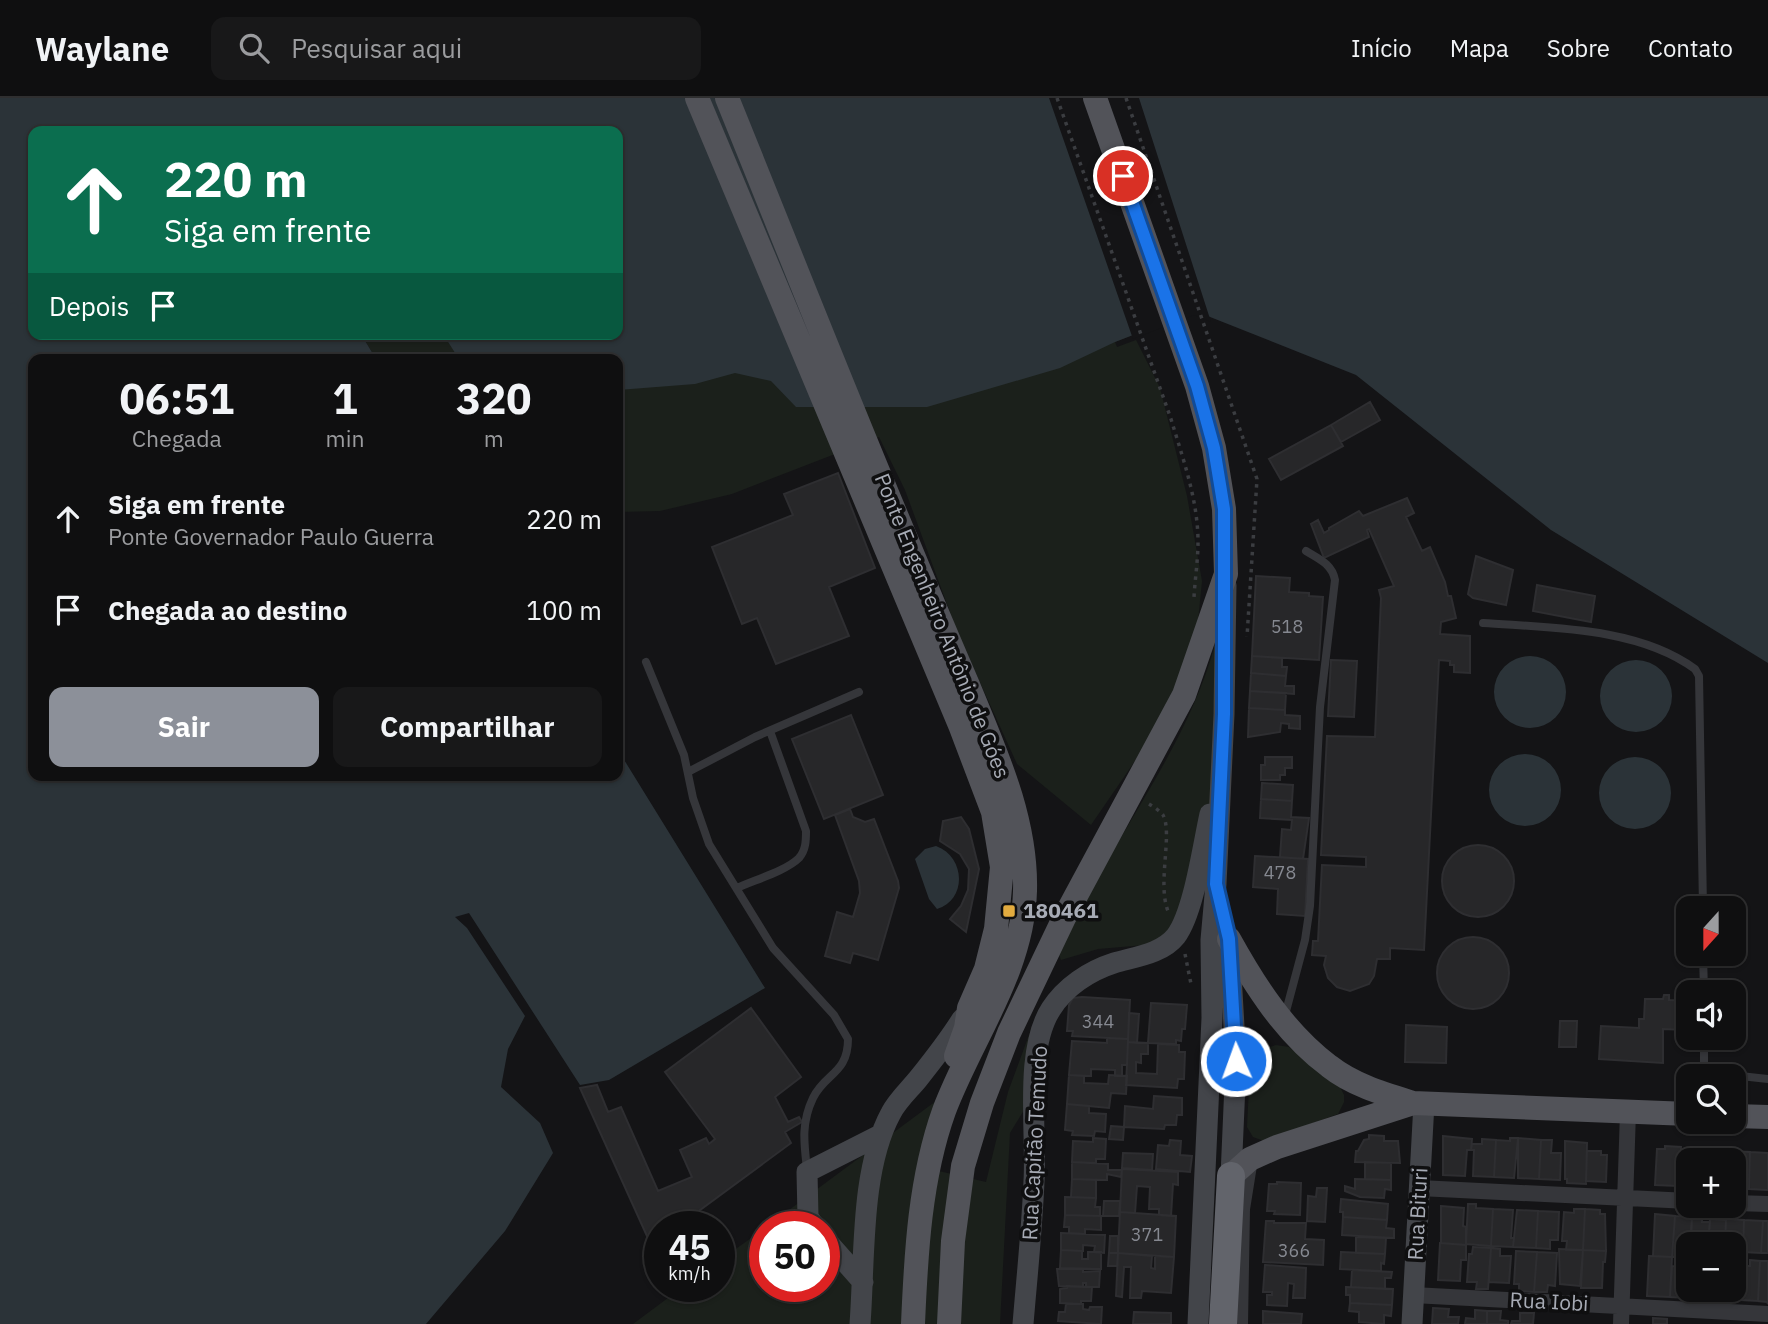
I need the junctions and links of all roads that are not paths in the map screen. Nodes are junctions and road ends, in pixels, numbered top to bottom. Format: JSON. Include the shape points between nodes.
{"nodes":[{"id":1,"x":697,"y":98,"type":"edge"},
{"id":2,"x":727,"y":98,"type":"edge"},
{"id":3,"x":1096,"y":98,"type":"edge"},
{"id":4,"x":874,"y":492,"type":"junction"},
{"id":5,"x":1306,"y":551,"type":"dead end"},
{"id":6,"x":1226,"y":573,"type":"junction"},
{"id":7,"x":1483,"y":623,"type":"dead end"},
{"id":8,"x":646,"y":662,"type":"dead end"},
{"id":9,"x":859,"y":692,"type":"dead end"},
{"id":10,"x":769,"y":731,"type":"junction"},
{"id":11,"x":1221,"y":764,"type":"junction"},
{"id":12,"x":688,"y":772,"type":"junction"},
{"id":13,"x":1216,"y":884,"type":"junction"},
{"id":14,"x":737,"y":888,"type":"junction"},
{"id":15,"x":1703,"y":896,"type":"edge"},
{"id":16,"x":1229,"y":939,"type":"junction"},
{"id":17,"x":969,"y":1008,"type":"junction"},
{"id":18,"x":1283,"y":1021,"type":"junction"},
{"id":19,"x":1746,"y":1077,"type":"edge"},
{"id":20,"x":1768,"y":1079,"type":"edge"},
{"id":21,"x":1418,"y":1103,"type":"junction"},
{"id":22,"x":1628,"y":1112,"type":"junction"},
{"id":23,"x":943,"y":1114,"type":"junction"},
{"id":24,"x":1676,"y":1114,"type":"edge"},
{"id":25,"x":1746,"y":1116,"type":"edge"},
{"id":26,"x":1768,"y":1117,"type":"edge"},
{"id":27,"x":880,"y":1135,"type":"junction"},
{"id":28,"x":1240,"y":1168,"type":"junction"},
{"id":29,"x":807,"y":1172,"type":"junction"},
{"id":30,"x":1419,"y":1188,"type":"junction"},
{"id":31,"x":1625,"y":1198,"type":"junction"},
{"id":32,"x":1676,"y":1200,"type":"edge"},
{"id":33,"x":1746,"y":1203,"type":"edge"},
{"id":34,"x":1768,"y":1204,"type":"edge"},
{"id":35,"x":808,"y":1211,"type":"edge"},
{"id":36,"x":840,"y":1256,"type":"edge"},
{"id":37,"x":863,"y":1282,"type":"junction"},
{"id":38,"x":1413,"y":1295,"type":"junction"},
{"id":39,"x":1621,"y":1306,"type":"junction"},
{"id":40,"x":1768,"y":1314,"type":"edge"},
{"id":41,"x":860,"y":1324,"type":"edge"},
{"id":42,"x":913,"y":1324,"type":"edge"},
{"id":43,"x":948,"y":1324,"type":"edge"},
{"id":44,"x":1023,"y":1324,"type":"edge"},
{"id":45,"x":1198,"y":1324,"type":"edge"},
{"id":46,"x":1223,"y":1324,"type":"edge"},
{"id":47,"x":1240,"y":1324,"type":"edge"},
{"id":48,"x":1412,"y":1324,"type":"edge"},
{"id":49,"x":1621,"y":1324,"type":"edge"}],
"edges":[{"from":1,"to":4,"type":"main road","name":"Ponte Engenheiro Antônio de Góes"},
{"from":2,"to":4,"type":"main road","name":"Ponte Engenheiro Antônio de Góes"},
{"from":3,"to":6,"type":"main road","via":[[1197,386],[1214,448],[1224,509]]},
{"from":4,"to":17,"type":"main road","name":"Ponte Engenheiro Antônio de Góes","via":[[993,812],[1002,867],[996,929]]},
{"from":4,"to":23,"type":"main road","name":"Ponte Engenheiro Antônio de Góes","via":[[987,732],[1014,803],[1024,849],[1025,894],[1005,980]]},
{"from":5,"to":18,"type":"lane","via":[[1328,564],[1335,580],[1320,707],[1310,906]]},
{"from":6,"to":11,"type":"main road"},
{"from":6,"to":43,"type":"main road","via":[[1184,695],[1064,918],[1009,1033],[982,1103],[963,1166]]},
{"from":7,"to":15,"type":"lane","via":[[1571,630],[1645,643],[1695,669],[1699,676]]},
{"from":8,"to":12,"type":"lane"},
{"from":9,"to":10,"type":"lane"},
{"from":10,"to":12,"type":"lane"},
{"from":10,"to":14,"type":"lane","via":[[806,831],[805,847],[799,858]]},
{"from":11,"to":13,"type":"main road"},
{"from":11,"to":44,"type":"main road","name":"Rua Capitão Temudo","via":[[1189,906],[1174,939],[1153,952],[1082,977],[1050,1009],[1041,1029],[1034,1074],[1035,1179]]},
{"from":12,"to":14,"type":"lane","via":[[709,844]]},
{"from":13,"to":16,"type":"main road"},
{"from":13,"to":45,"type":"main road","via":[[1210,940],[1212,1018]]},
{"from":14,"to":29,"type":"lane","via":[[773,948],[834,1015],[848,1039],[845,1061],[814,1096],[807,1114],[803,1131]]},
{"from":16,"to":18,"type":"main road"},
{"from":16,"to":28,"type":"main road"},
{"from":17,"to":23,"type":"main road","name":"Ponte Engenheiro Antônio de Góes","via":[[942,1097]]},
{"from":17,"to":27,"type":"main road","via":[[946,1045],[892,1110]]},
{"from":18,"to":21,"type":"main road","via":[[1330,1068],[1379,1093]]},
{"from":19,"to":20,"type":"lane"},
{"from":21,"to":22,"type":"main road"},
{"from":21,"to":28,"type":"main road","via":[[1277,1147]]},
{"from":21,"to":30,"type":"main road","name":"Rua Bituri"},
{"from":22,"to":24,"type":"main road"},
{"from":22,"to":31,"type":"street"},
{"from":23,"to":42,"type":"main road","name":"Ponte Engenheiro Antônio de Góes","via":[[916,1251]]},
{"from":25,"to":26,"type":"main road"},
{"from":27,"to":29,"type":"main road"},
{"from":27,"to":37,"type":"main road","via":[[872,1169]]},
{"from":28,"to":46,"type":"highway","via":[[1228,1226]]},
{"from":28,"to":47,"type":"street"},
{"from":29,"to":35,"type":"main road"},
{"from":30,"to":31,"type":"street"},
{"from":30,"to":38,"type":"main road","name":"Rua Bituri"},
{"from":31,"to":32,"type":"street"},
{"from":31,"to":39,"type":"street"},
{"from":33,"to":34,"type":"street"},
{"from":36,"to":37,"type":"main road"},
{"from":37,"to":41,"type":"main road"},
{"from":38,"to":39,"type":"street","name":"Rua Iobi"},
{"from":38,"to":48,"type":"main road","name":"Rua Bituri"},
{"from":39,"to":40,"type":"street","name":"Rua Iobi"},
{"from":39,"to":49,"type":"street"}]}
